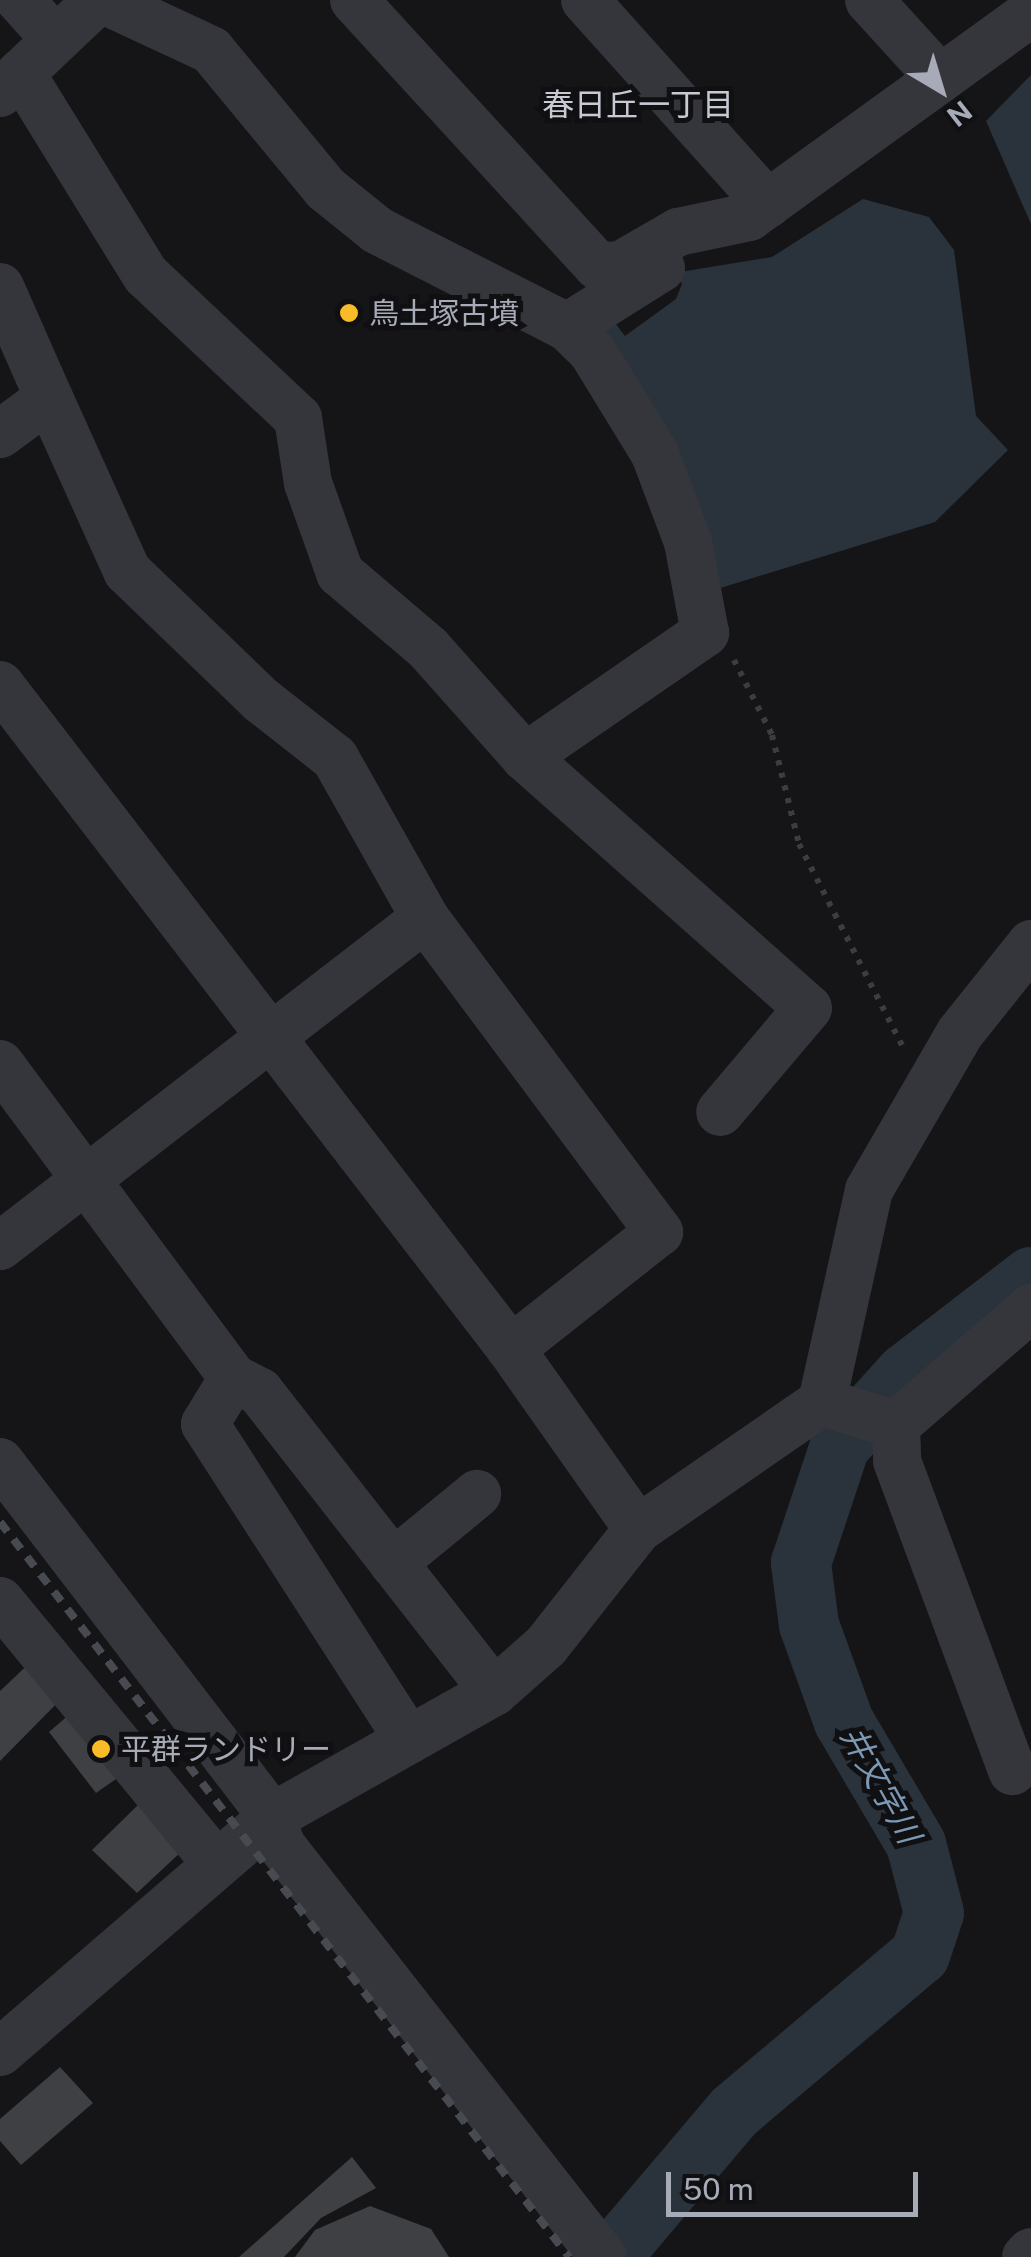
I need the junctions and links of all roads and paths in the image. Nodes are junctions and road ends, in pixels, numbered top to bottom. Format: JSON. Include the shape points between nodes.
{"nodes":[{"id":1,"x":20,"y":0,"type":"edge"},
{"id":2,"x":101,"y":0,"type":"edge"},
{"id":3,"x":354,"y":0,"type":"edge"},
{"id":4,"x":585,"y":0,"type":"edge"},
{"id":5,"x":870,"y":0,"type":"edge"},
{"id":6,"x":1031,"y":13,"type":"edge"},
{"id":7,"x":54,"y":39,"type":"junction"},
{"id":8,"x":940,"y":76,"type":"junction"},
{"id":9,"x":10,"y":83,"type":"edge"},
{"id":10,"x":868,"y":155,"type":"dead end"},
{"id":11,"x":768,"y":204,"type":"junction"},
{"id":12,"x":0,"y":287,"type":"edge"},
{"id":13,"x":566,"y":326,"type":"junction"},
{"id":14,"x":49,"y":398,"type":"junction"},
{"id":15,"x":0,"y":434,"type":"edge"},
{"id":16,"x":726,"y":646,"type":"dead end"},
{"id":17,"x":0,"y":685,"type":"edge"},
{"id":18,"x":526,"y":756,"type":"junction"},
{"id":19,"x":425,"y":918,"type":"junction"},
{"id":20,"x":1031,"y":944,"type":"edge"},
{"id":21,"x":270,"y":1039,"type":"junction"},
{"id":22,"x":0,"y":1064,"type":"edge"},
{"id":23,"x":916,"y":1103,"type":"junction"},
{"id":24,"x":720,"y":1112,"type":"dead end"},
{"id":25,"x":88,"y":1180,"type":"junction"},
{"id":26,"x":0,"y":1246,"type":"edge"},
{"id":27,"x":1031,"y":1308,"type":"edge"},
{"id":28,"x":511,"y":1349,"type":"junction"},
{"id":29,"x":233,"y":1378,"type":"junction"},
{"id":30,"x":861,"y":1411,"type":"junction"},
{"id":31,"x":0,"y":1462,"type":"edge"},
{"id":32,"x":477,"y":1494,"type":"dead end"},
{"id":33,"x":638,"y":1530,"type":"junction"},
{"id":34,"x":393,"y":1563,"type":"junction"},
{"id":35,"x":4,"y":1614,"type":"edge"},
{"id":36,"x":494,"y":1692,"type":"junction"},
{"id":37,"x":410,"y":1740,"type":"junction"},
{"id":38,"x":1012,"y":1770,"type":"dead end"},
{"id":39,"x":272,"y":1817,"type":"junction"},
{"id":40,"x":214,"y":1861,"type":"junction"},
{"id":41,"x":0,"y":2052,"type":"edge"},
{"id":42,"x":600,"y":2253,"type":"edge"}],
"edges":[{"from":1,"to":7,"type":"street"},
{"from":2,"to":7,"type":"street"},
{"from":2,"to":13,"type":"street","via":[[211,50],[326,188],[377,230]]},
{"from":3,"to":11,"type":"street","via":[[598,266]]},
{"from":4,"to":11,"type":"street"},
{"from":5,"to":8,"type":"street"},
{"from":6,"to":8,"type":"street"},
{"from":7,"to":9,"type":"street"},
{"from":8,"to":11,"type":"street"},
{"from":9,"to":18,"type":"street","via":[[146,275],[298,418],[308,483],[340,573],[428,648]]},
{"from":10,"to":13,"type":"street","via":[[767,227],[703,246]]},
{"from":12,"to":14,"type":"street"},
{"from":13,"to":18,"type":"street","via":[[656,454],[688,542],[704,633]]},
{"from":14,"to":15,"type":"street"},
{"from":14,"to":19,"type":"street","via":[[126,570],[260,700],[335,758]]},
{"from":16,"to":23,"type":"path","via":[[772,734],[800,844],[892,1016]]},
{"from":17,"to":21,"type":"street"},
{"from":18,"to":24,"type":"street","via":[[808,1008]]},
{"from":19,"to":21,"type":"street"},
{"from":19,"to":28,"type":"street","via":[[659,1232]]},
{"from":20,"to":23,"type":"street"},
{"from":21,"to":25,"type":"street"},
{"from":21,"to":28,"type":"street"},
{"from":22,"to":25,"type":"street"},
{"from":23,"to":30,"type":"street","via":[[869,1190]]},
{"from":25,"to":26,"type":"street"},
{"from":25,"to":29,"type":"street"},
{"from":27,"to":30,"type":"street"},
{"from":28,"to":33,"type":"street"},
{"from":29,"to":34,"type":"street","via":[[260,1392]]},
{"from":29,"to":37,"type":"street","via":[[206,1424]]},
{"from":30,"to":33,"type":"street"},
{"from":30,"to":38,"type":"street","via":[[897,1461]]},
{"from":31,"to":39,"type":"street"},
{"from":32,"to":34,"type":"street"},
{"from":33,"to":36,"type":"street","via":[[546,1646]]},
{"from":34,"to":36,"type":"street"},
{"from":35,"to":40,"type":"street"},
{"from":36,"to":37,"type":"street"},
{"from":37,"to":39,"type":"street"},
{"from":39,"to":40,"type":"street"},
{"from":39,"to":42,"type":"street","via":[[281,1845]]},
{"from":40,"to":41,"type":"street"}]}
